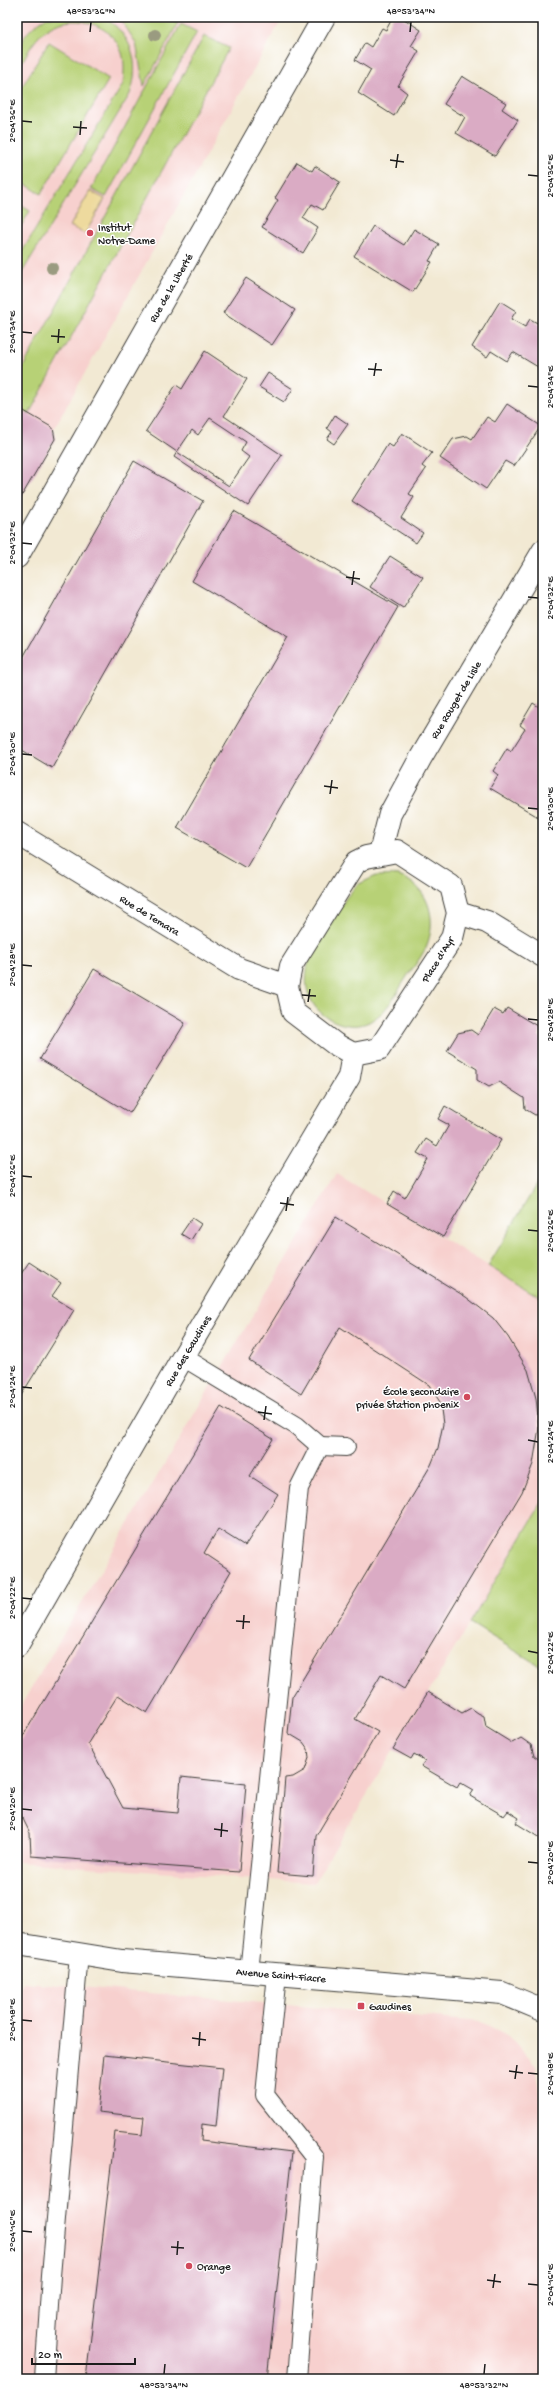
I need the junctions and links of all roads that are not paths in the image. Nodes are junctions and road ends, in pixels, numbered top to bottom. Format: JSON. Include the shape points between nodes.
{"nodes":[{"id":1,"x":324,"y":17,"type":"edge"},
{"id":2,"x":543,"y":551,"type":"edge"},
{"id":3,"x":17,"y":557,"type":"edge"},
{"id":4,"x":17,"y":833,"type":"edge"},
{"id":5,"x":380,"y":853,"type":"junction"},
{"id":6,"x":458,"y":913,"type":"junction"},
{"id":7,"x":543,"y":956,"type":"edge"},
{"id":8,"x":288,"y":986,"type":"junction"},
{"id":9,"x":353,"y":1054,"type":"junction"},
{"id":10,"x":183,"y":1357,"type":"junction"},
{"id":11,"x":320,"y":1446,"type":"junction"},
{"id":12,"x":346,"y":1447,"type":"dead end"},
{"id":13,"x":17,"y":1646,"type":"edge"},
{"id":14,"x":17,"y":1944,"type":"edge"},
{"id":15,"x":79,"y":1954,"type":"junction"},
{"id":16,"x":249,"y":1972,"type":"junction"},
{"id":17,"x":278,"y":1974,"type":"junction"},
{"id":18,"x":543,"y":2010,"type":"edge"},
{"id":19,"x":44,"y":2379,"type":"edge"},
{"id":20,"x":297,"y":2379,"type":"edge"}],
"edges":[{"from":1,"to":3,"type":"street","name":"Rue de la Liberté"},
{"from":2,"to":5,"type":"street","name":"Rue Rouget de Lisle","via":[[390,814]]},
{"from":4,"to":8,"type":"street","name":"Rue de Temara","via":[[239,969]]},
{"from":5,"to":6,"type":"street","name":"Place d'Ayr","via":[[397,852],[451,886]]},
{"from":5,"to":8,"type":"street","name":"Place d'Ayr","via":[[356,862],[291,966]]},
{"from":6,"to":7,"type":"street","via":[[487,922]]},
{"from":6,"to":9,"type":"street","name":"Place d'Ayr","via":[[452,938],[379,1049]]},
{"from":8,"to":9,"type":"street","name":"Place d'Ayr","via":[[294,1012],[335,1044]]},
{"from":9,"to":10,"type":"street","name":"Rue des Gaudines","via":[[349,1077]]},
{"from":10,"to":11,"type":"lane","via":[[297,1426]]},
{"from":10,"to":13,"type":"street","name":"Rue des Gaudines"},
{"from":11,"to":12,"type":"lane"},
{"from":11,"to":16,"type":"lane","via":[[299,1488]]},
{"from":14,"to":15,"type":"street","name":"Avenue Saint-Fiacre"},
{"from":15,"to":16,"type":"street","name":"Avenue Saint-Fiacre","via":[[122,1961]]},
{"from":15,"to":19,"type":"lane"},
{"from":16,"to":17,"type":"street","name":"Avenue Saint-Fiacre"},
{"from":17,"to":18,"type":"street","name":"Avenue Saint-Fiacre","via":[[502,1993]]},
{"from":17,"to":20,"type":"lane","via":[[265,2095],[314,2157]]}]}
